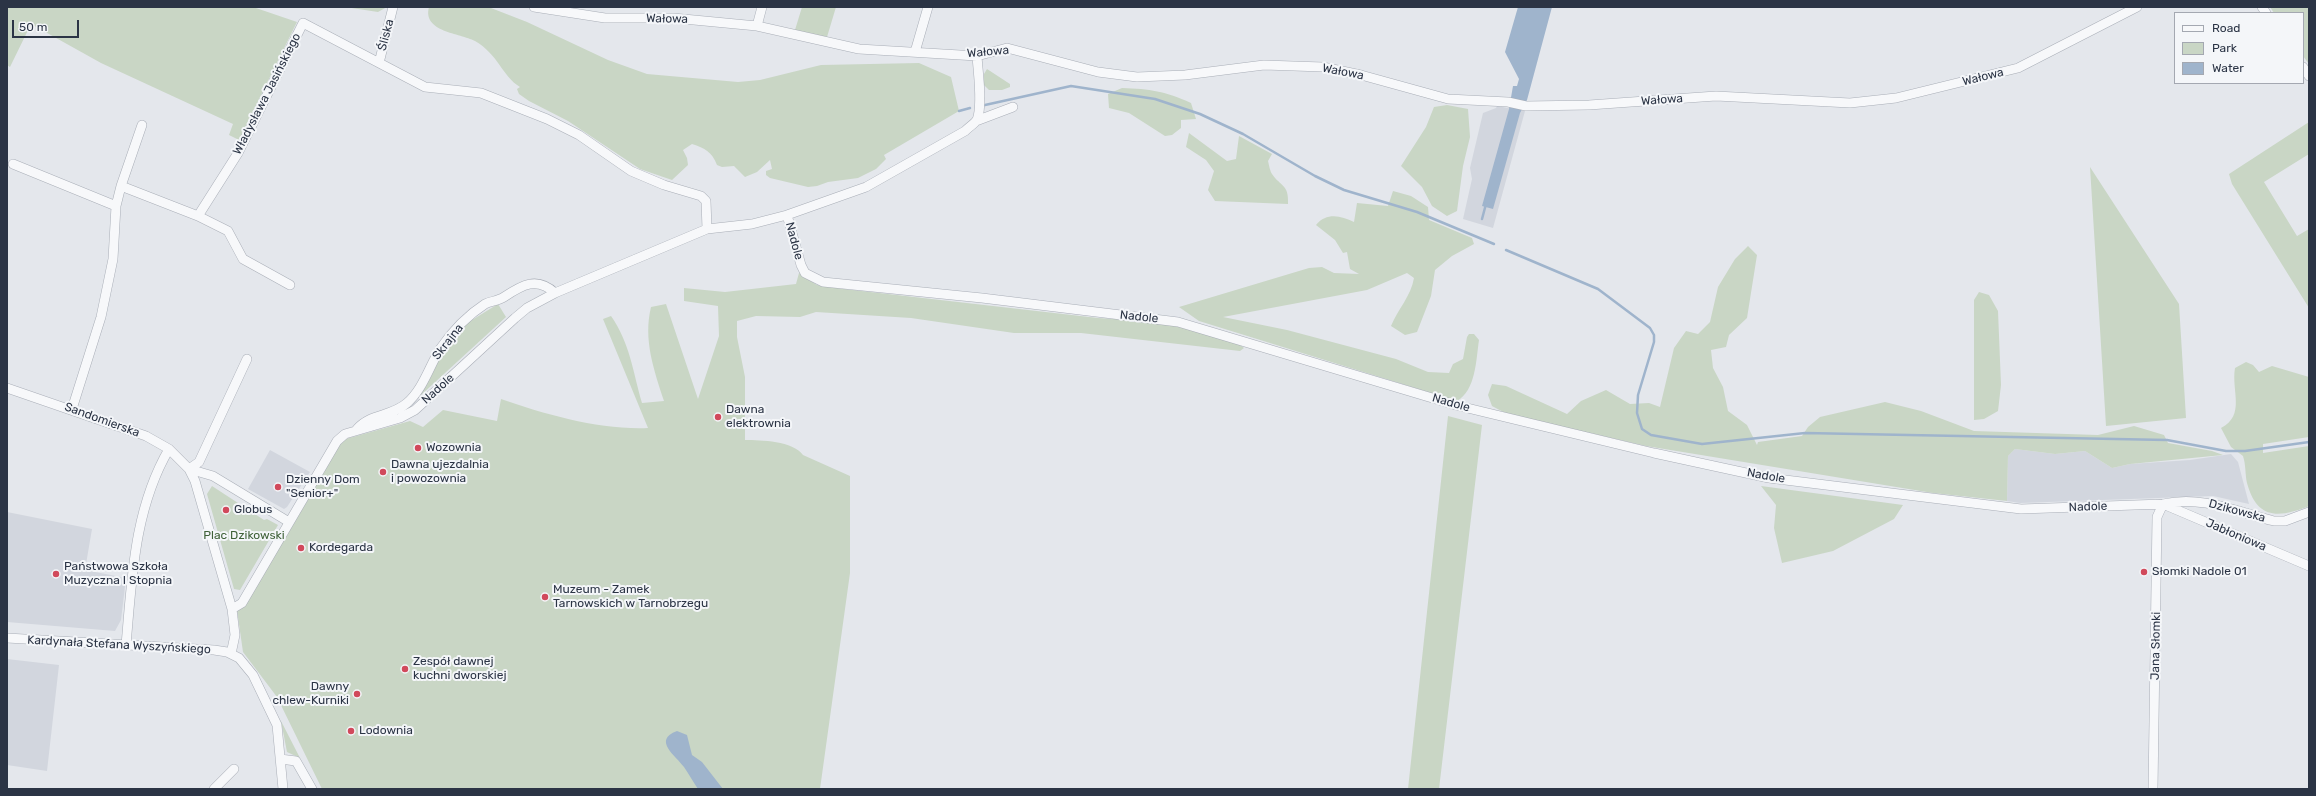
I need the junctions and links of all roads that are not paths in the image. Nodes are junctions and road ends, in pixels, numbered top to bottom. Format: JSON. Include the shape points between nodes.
{"nodes":[{"id":1,"x":393,"y":7,"type":"edge"},
{"id":2,"x":534,"y":7,"type":"edge"},
{"id":3,"x":762,"y":7,"type":"edge"},
{"id":4,"x":928,"y":7,"type":"edge"},
{"id":5,"x":2137,"y":7,"type":"edge"},
{"id":6,"x":757,"y":26,"type":"junction"},
{"id":7,"x":915,"y":52,"type":"junction"},
{"id":8,"x":977,"y":56,"type":"junction"},
{"id":9,"x":379,"y":63,"type":"junction"},
{"id":10,"x":1013,"y":107,"type":"dead end"},
{"id":11,"x":976,"y":121,"type":"junction"},
{"id":12,"x":142,"y":125,"type":"dead end"},
{"id":13,"x":13,"y":164,"type":"dead end"},
{"id":14,"x":120,"y":186,"type":"junction"},
{"id":15,"x":116,"y":206,"type":"junction"},
{"id":16,"x":787,"y":215,"type":"junction"},
{"id":17,"x":198,"y":216,"type":"junction"},
{"id":18,"x":707,"y":229,"type":"junction"},
{"id":19,"x":290,"y":284,"type":"dead end"},
{"id":20,"x":555,"y":293,"type":"junction"},
{"id":21,"x":247,"y":359,"type":"dead end"},
{"id":22,"x":7,"y":388,"type":"edge"},
{"id":23,"x":72,"y":409,"type":"junction"},
{"id":24,"x":357,"y":429,"type":"junction"},
{"id":25,"x":169,"y":449,"type":"junction"},
{"id":26,"x":189,"y":470,"type":"junction"},
{"id":27,"x":2163,"y":504,"type":"junction"},
{"id":28,"x":2309,"y":512,"type":"edge"},
{"id":29,"x":289,"y":522,"type":"junction"},
{"id":30,"x":2309,"y":566,"type":"edge"},
{"id":31,"x":232,"y":609,"type":"junction"},
{"id":32,"x":7,"y":638,"type":"edge"},
{"id":33,"x":126,"y":645,"type":"junction"},
{"id":34,"x":231,"y":654,"type":"junction"},
{"id":35,"x":280,"y":759,"type":"junction"},
{"id":36,"x":234,"y":769,"type":"dead end"},
{"id":37,"x":214,"y":789,"type":"edge"},
{"id":38,"x":283,"y":789,"type":"edge"},
{"id":39,"x":312,"y":789,"type":"edge"},
{"id":40,"x":2154,"y":789,"type":"edge"}],
"edges":[{"from":1,"to":9,"type":"street","name":"Śliska"},
{"from":2,"to":6,"type":"street","name":"Wałowa","via":[[605,18],[673,18]]},
{"from":3,"to":6,"type":"street"},
{"from":4,"to":7,"type":"street"},
{"from":5,"to":8,"type":"street","name":"Wałowa","via":[[2018,68],[1896,98],[1850,103],[1716,96],[1589,105],[1526,106],[1508,102],[1448,99],[1361,75],[1323,68],[1264,65],[1185,75],[1137,77],[1098,72],[1007,48]]},
{"from":6,"to":7,"type":"street","name":"Wałowa","via":[[858,50]]},
{"from":7,"to":8,"type":"street","name":"Wałowa"},
{"from":8,"to":11,"type":"street","via":[[979,96]]},
{"from":9,"to":17,"type":"street","name":"Władysława Jasińskiego","via":[[303,23],[238,153]]},
{"from":9,"to":18,"type":"street","via":[[425,87],[481,93],[512,104],[579,135],[631,171],[664,185],[701,196],[706,201]]},
{"from":10,"to":11,"type":"street","name":"Nadole"},
{"from":11,"to":16,"type":"street","name":"Nadole","via":[[965,131],[866,187]]},
{"from":12,"to":14,"type":"street"},
{"from":13,"to":15,"type":"street"},
{"from":14,"to":15,"type":"street"},
{"from":14,"to":17,"type":"street"},
{"from":15,"to":23,"type":"street","via":[[112,259],[101,317]]},
{"from":16,"to":18,"type":"street","name":"Nadole","via":[[752,224]]},
{"from":16,"to":27,"type":"street","name":"Nadole","via":[[801,265],[806,273],[822,282],[1178,322],[1459,406],[1769,478],[2020,510]]},
{"from":17,"to":19,"type":"street","via":[[228,231],[243,259]]},
{"from":18,"to":20,"type":"street","name":"Nadole"},
{"from":20,"to":24,"type":"street","name":"Nadole","via":[[521,313],[415,410],[400,418]]},
{"from":20,"to":24,"type":"street","name":"Skrajna","via":[[547,285],[534,283],[520,286],[498,301],[486,304],[450,336],[418,390],[407,403],[394,411],[374,416]]},
{"from":21,"to":26,"type":"street","via":[[198,462]]},
{"from":22,"to":23,"type":"street","name":"Sandomierska"},
{"from":23,"to":25,"type":"street","name":"Sandomierska","via":[[146,436]]},
{"from":24,"to":29,"type":"street","name":"Nadole","via":[[337,440]]},
{"from":25,"to":26,"type":"street","name":"Sandomierska"},
{"from":25,"to":33,"type":"street","via":[[159,469],[137,532]]},
{"from":26,"to":29,"type":"street","via":[[213,476]]},
{"from":26,"to":31,"type":"street","name":"Sandomierska","via":[[195,481]]},
{"from":27,"to":28,"type":"street","name":"Dzikowska","via":[[2180,500],[2199,501],[2274,521],[2291,519]]},
{"from":27,"to":30,"type":"street","name":"Jabłoniowa"},
{"from":27,"to":40,"type":"street","name":"Jana Słomki","via":[[2157,517]]},
{"from":29,"to":31,"type":"street","name":"Nadole","via":[[242,603]]},
{"from":31,"to":34,"type":"street","name":"Sandomierska","via":[[235,642]]},
{"from":32,"to":33,"type":"street","name":"Kardynała Stefana Wyszyńskiego"},
{"from":33,"to":34,"type":"street","name":"Kardynała Stefana Wyszyńskiego","via":[[214,650]]},
{"from":34,"to":35,"type":"street","via":[[245,664],[253,675],[277,725]]},
{"from":35,"to":38,"type":"street"},
{"from":35,"to":39,"type":"street","via":[[296,761]]},
{"from":36,"to":37,"type":"street"}]}
